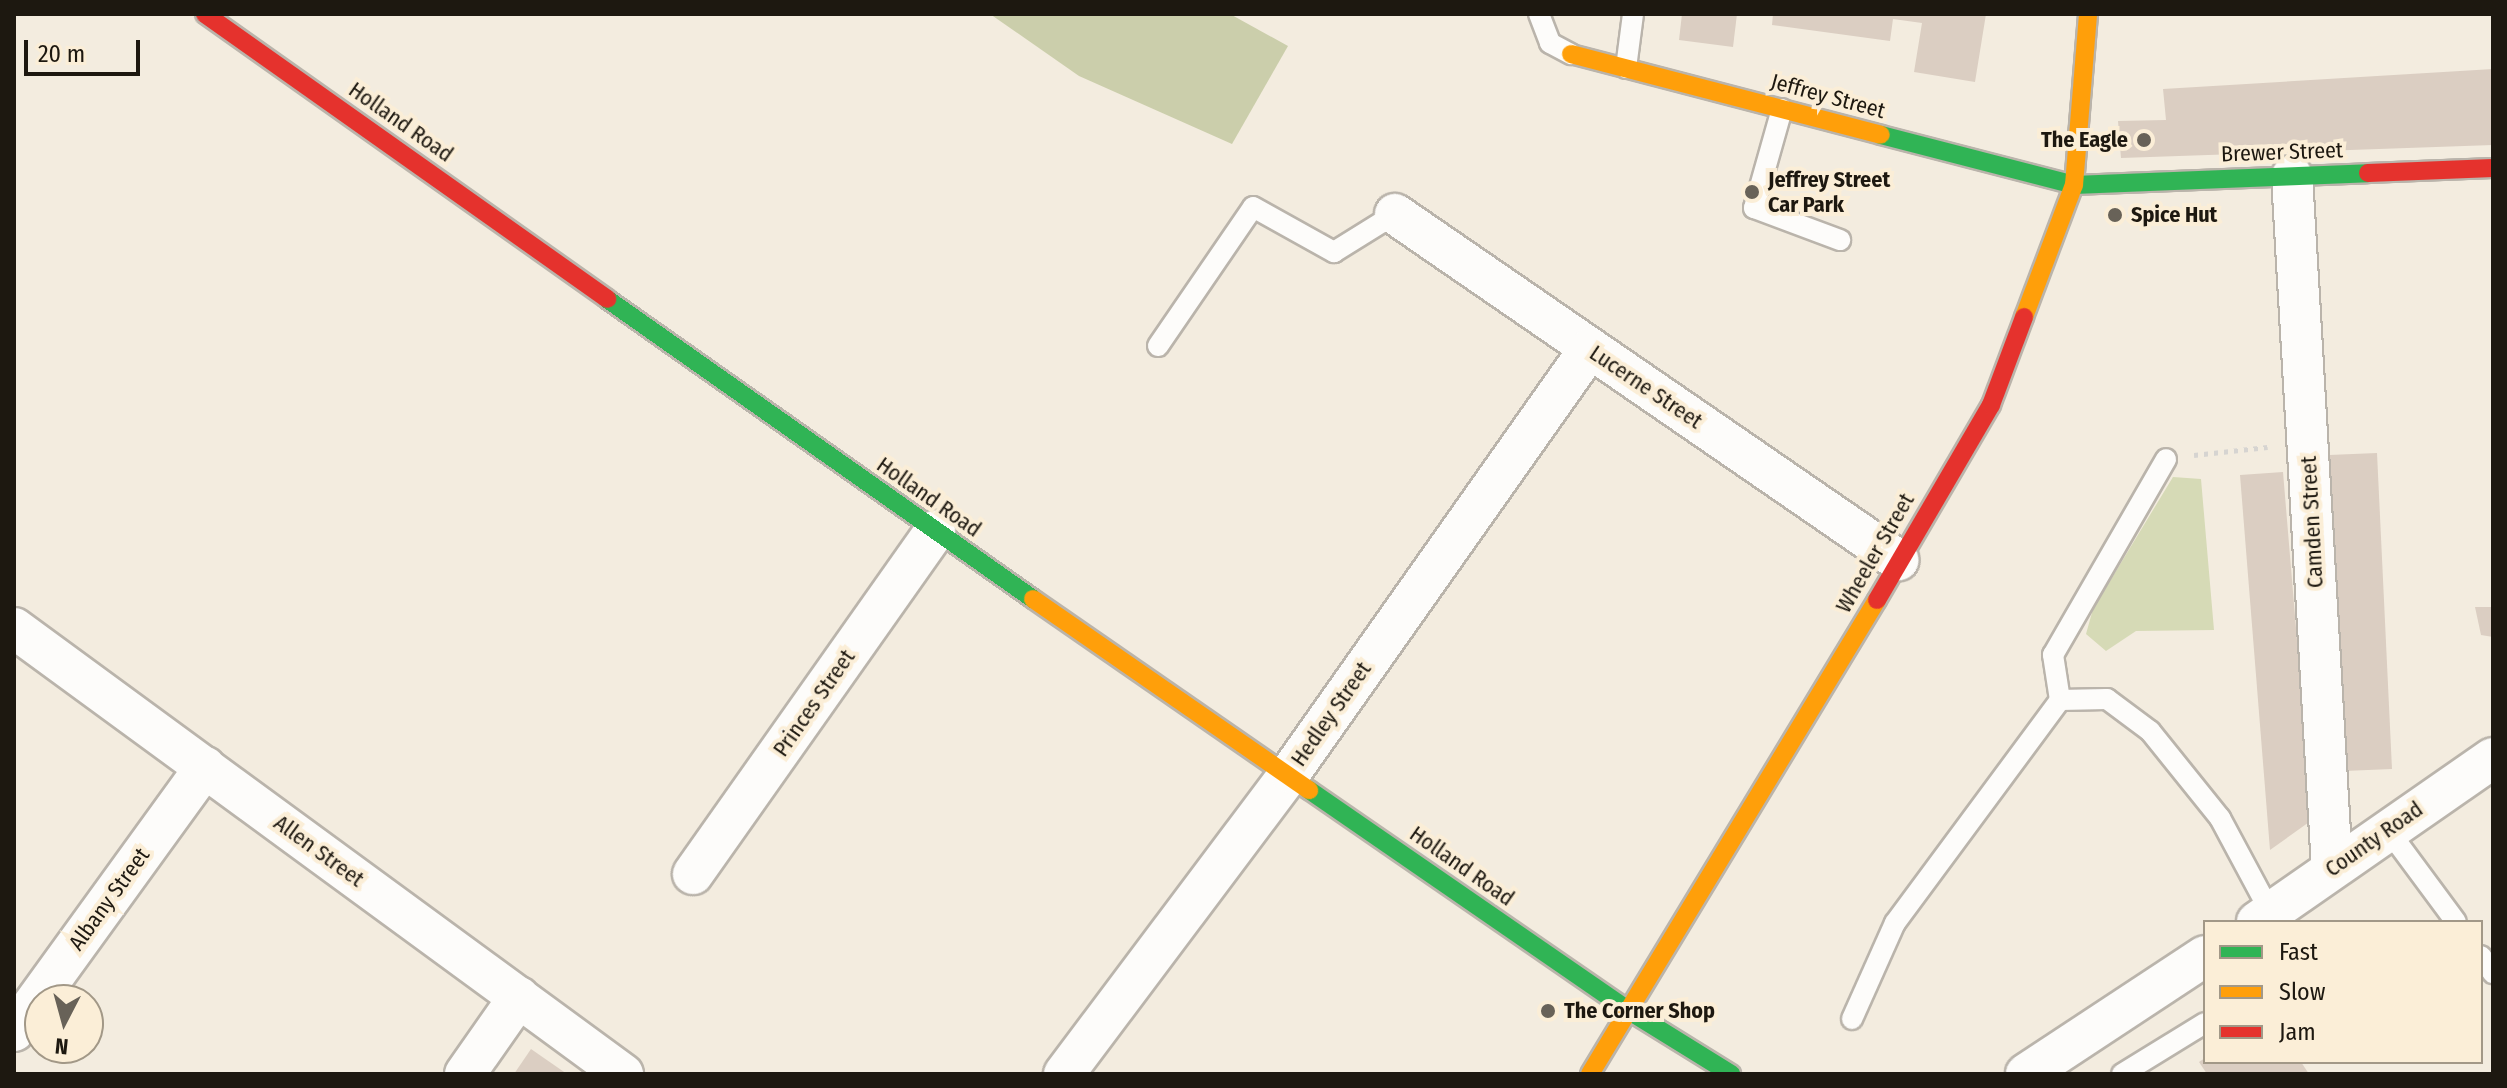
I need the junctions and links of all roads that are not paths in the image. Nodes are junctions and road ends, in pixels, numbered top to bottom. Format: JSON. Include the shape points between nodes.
{"nodes":[{"id":1,"x":205,"y":14,"type":"edge"},
{"id":2,"x":1539,"y":14,"type":"edge"},
{"id":3,"x":1633,"y":14,"type":"edge"},
{"id":4,"x":2088,"y":14,"type":"edge"},
{"id":5,"x":1571,"y":54,"type":"joint"},
{"id":6,"x":1626,"y":68,"type":"junction"},
{"id":7,"x":1782,"y":109,"type":"junction"},
{"id":8,"x":2493,"y":168,"type":"edge"},
{"id":9,"x":2292,"y":176,"type":"junction"},
{"id":10,"x":2074,"y":185,"type":"junction"},
{"id":11,"x":1395,"y":214,"type":"joint"},
{"id":12,"x":1840,"y":240,"type":"dead end"},
{"id":13,"x":1158,"y":346,"type":"dead end"},
{"id":14,"x":1590,"y":348,"type":"junction"},
{"id":15,"x":2166,"y":459,"type":"road end"},
{"id":16,"x":935,"y":531,"type":"junction"},
{"id":17,"x":1898,"y":560,"type":"junction"},
{"id":18,"x":14,"y":628,"type":"edge"},
{"id":19,"x":2060,"y":700,"type":"junction"},
{"id":20,"x":2493,"y":758,"type":"edge"},
{"id":21,"x":205,"y":767,"type":"junction"},
{"id":22,"x":1290,"y":773,"type":"junction"},
{"id":23,"x":2388,"y":830,"type":"junction"},
{"id":24,"x":2332,"y":868,"type":"junction"},
{"id":25,"x":693,"y":874,"type":"dead end"},
{"id":26,"x":2264,"y":917,"type":"edge"},
{"id":27,"x":2455,"y":920,"type":"edge"},
{"id":28,"x":2203,"y":957,"type":"edge"},
{"id":29,"x":519,"y":997,"type":"junction"},
{"id":30,"x":1631,"y":1012,"type":"junction"},
{"id":31,"x":1852,"y":1019,"type":"dead end"},
{"id":32,"x":2203,"y":1024,"type":"edge"},
{"id":33,"x":14,"y":1031,"type":"edge"},
{"id":34,"x":465,"y":1074,"type":"edge"},
{"id":35,"x":623,"y":1074,"type":"edge"},
{"id":36,"x":1064,"y":1074,"type":"edge"},
{"id":37,"x":1590,"y":1074,"type":"edge"},
{"id":38,"x":1731,"y":1074,"type":"edge"},
{"id":39,"x":2026,"y":1074,"type":"edge"},
{"id":40,"x":2122,"y":1074,"type":"edge"}],
"edges":[{"from":1,"to":16,"type":"street","name":"Holland Road"},
{"from":2,"to":5,"type":"lane","via":[[1550,43]]},
{"from":3,"to":6,"type":"lane"},
{"from":4,"to":10,"type":"street","name":"Wheeler Street"},
{"from":5,"to":6,"type":"street","name":"Jeffrey Street"},
{"from":6,"to":7,"type":"street","name":"Jeffrey Street"},
{"from":7,"to":10,"type":"street","name":"Jeffrey Street"},
{"from":7,"to":12,"type":"lane","via":[[1754,208]]},
{"from":8,"to":9,"type":"street","name":"Brewer Street"},
{"from":9,"to":10,"type":"street","name":"Brewer Street"},
{"from":9,"to":24,"type":"street","name":"Camden Street"},
{"from":10,"to":17,"type":"street","name":"Wheeler Street","via":[[1991,405]]},
{"from":11,"to":13,"type":"lane","via":[[1334,252],[1253,207]]},
{"from":11,"to":14,"type":"street","name":"Lucerne Street"},
{"from":14,"to":17,"type":"street","name":"Lucerne Street"},
{"from":14,"to":22,"type":"street","name":"Hedley Street"},
{"from":15,"to":19,"type":"lane","via":[[2053,655]]},
{"from":16,"to":22,"type":"street","name":"Holland Road"},
{"from":16,"to":25,"type":"street","name":"Princes Street"},
{"from":17,"to":30,"type":"street","name":"Wheeler Street"},
{"from":18,"to":21,"type":"street","name":"Allen Street"},
{"from":19,"to":26,"type":"lane","via":[[2107,699],[2150,731],[2220,818]]},
{"from":19,"to":31,"type":"lane","via":[[1895,923]]},
{"from":20,"to":23,"type":"street","name":"County Road"},
{"from":21,"to":29,"type":"street","name":"Allen Street"},
{"from":21,"to":33,"type":"street","name":"Albany Street"},
{"from":22,"to":30,"type":"street","name":"Holland Road"},
{"from":22,"to":36,"type":"street","name":"Hedley Street"},
{"from":23,"to":24,"type":"street","name":"County Road"},
{"from":23,"to":27,"type":"lane"},
{"from":24,"to":26,"type":"street","name":"County Road"},
{"from":28,"to":39,"type":"street"},
{"from":29,"to":34,"type":"street"},
{"from":29,"to":35,"type":"street","name":"Allen Street"},
{"from":30,"to":37,"type":"street","name":"Wheeler Street"},
{"from":30,"to":38,"type":"street","name":"Holland Road"},
{"from":32,"to":40,"type":"lane"}]}
